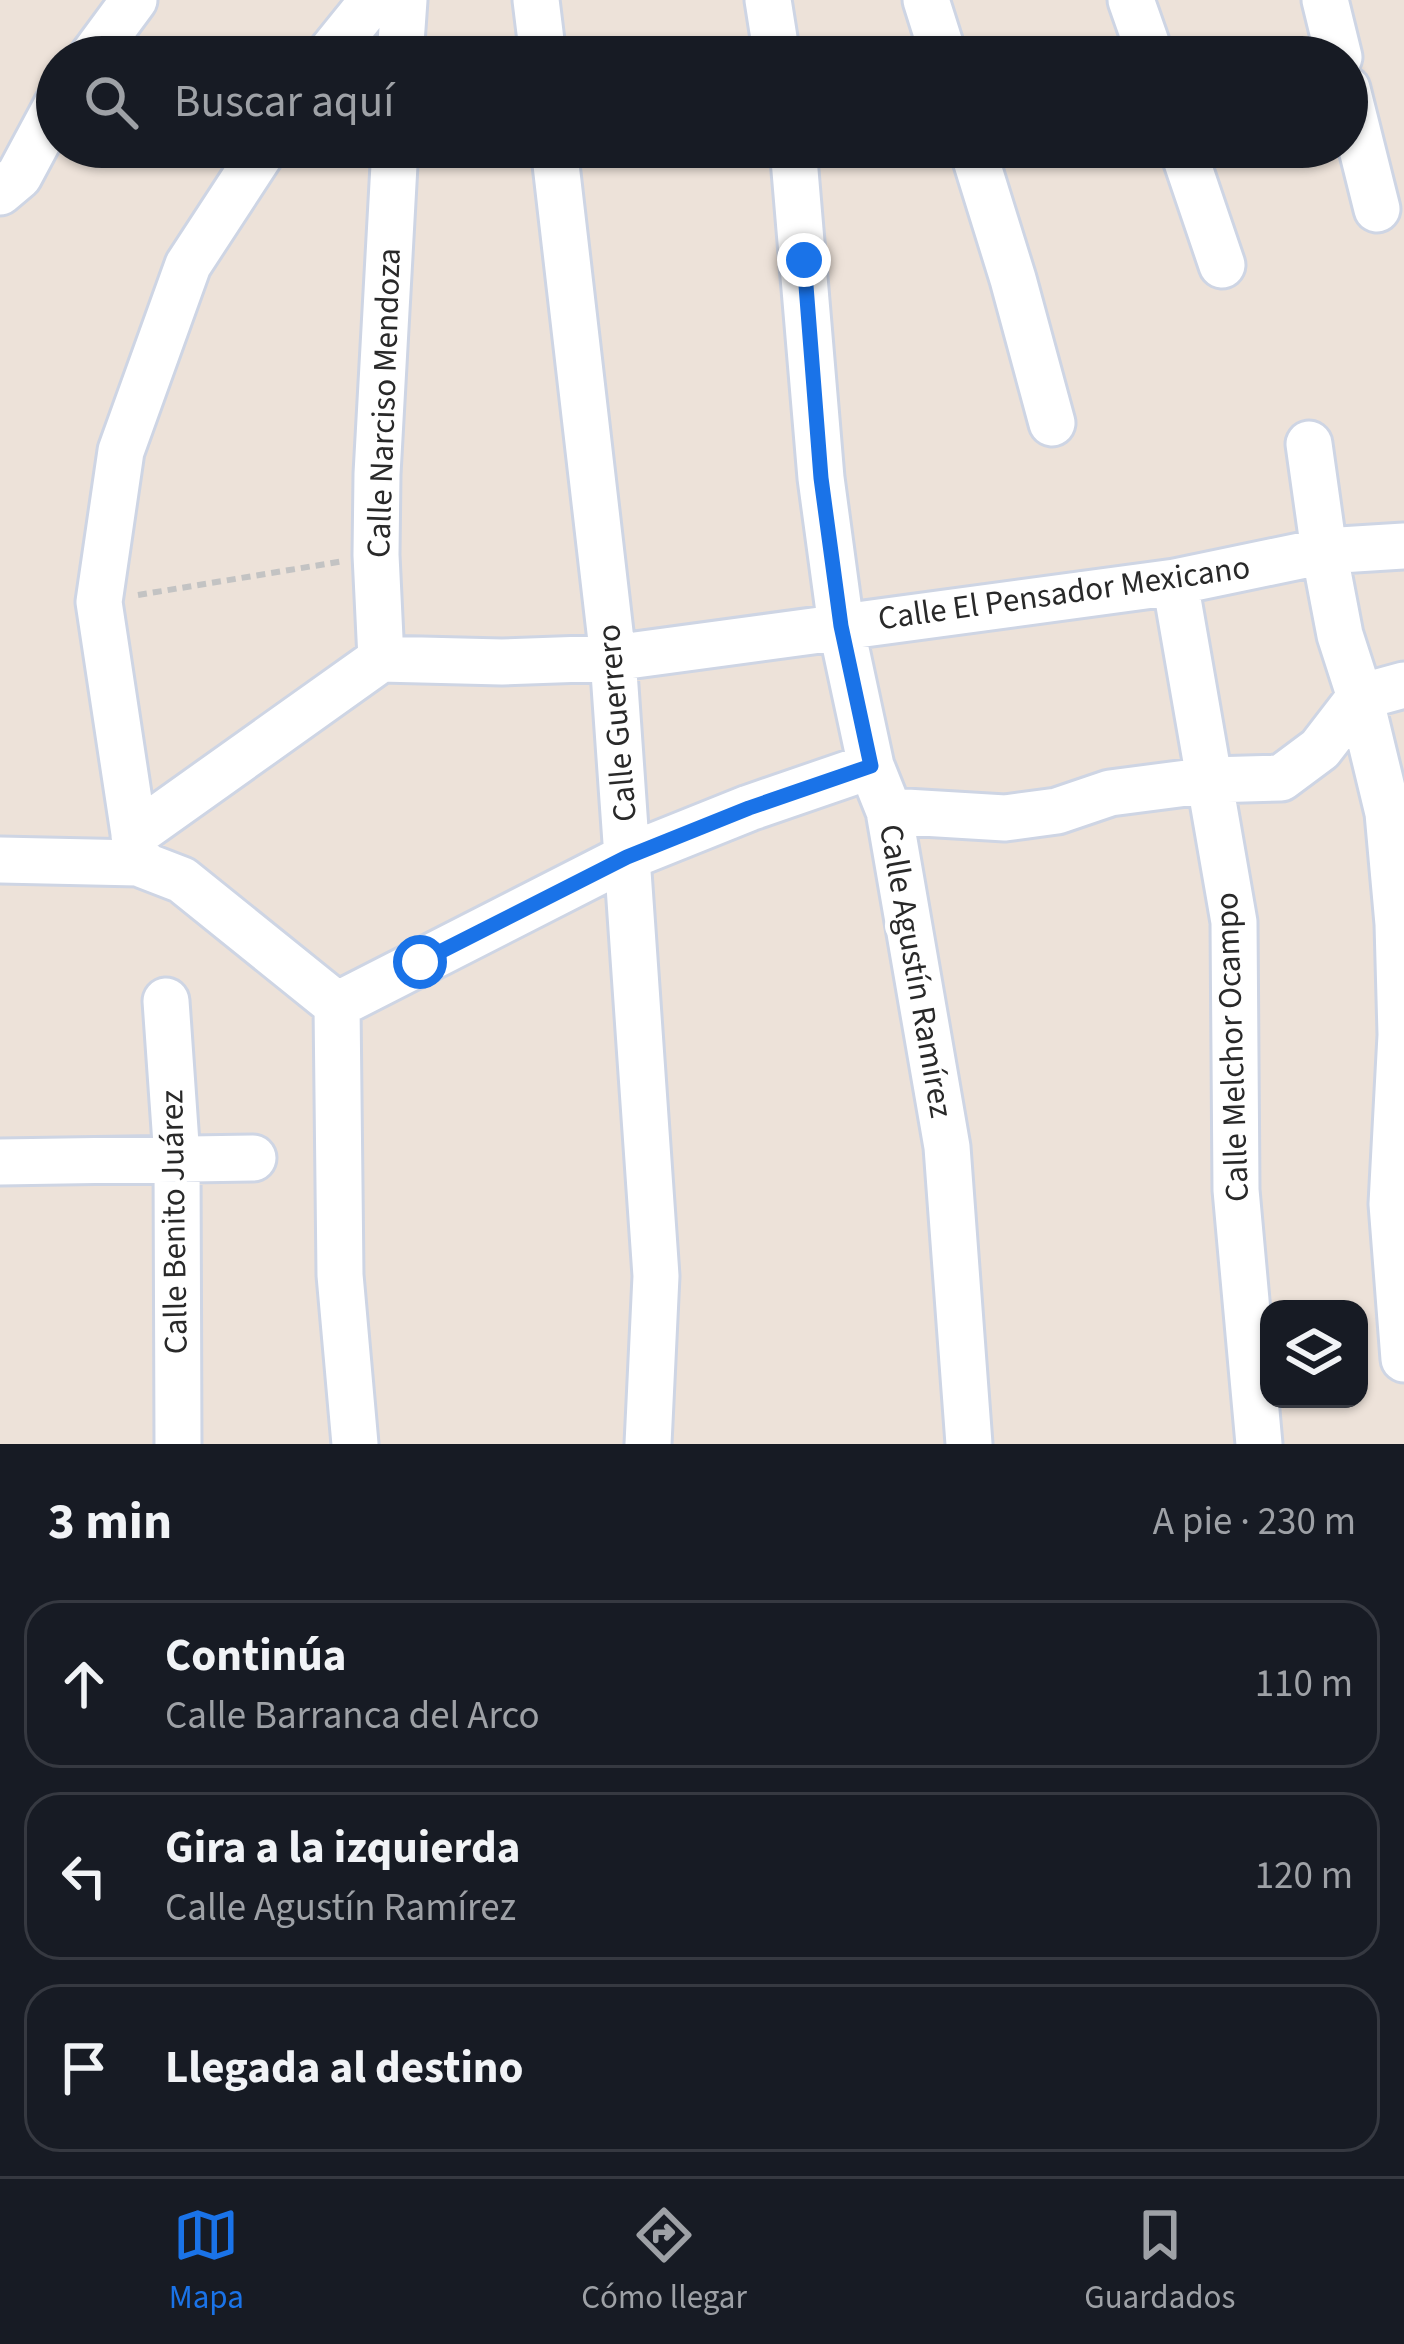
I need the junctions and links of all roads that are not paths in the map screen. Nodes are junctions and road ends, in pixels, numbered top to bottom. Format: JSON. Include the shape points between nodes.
{"nodes":[{"id":1,"x":134,"y":0,"type":"edge"},
{"id":2,"x":373,"y":0,"type":"edge"},
{"id":3,"x":404,"y":0,"type":"edge"},
{"id":4,"x":536,"y":0,"type":"edge"},
{"id":5,"x":768,"y":0,"type":"edge"},
{"id":6,"x":926,"y":0,"type":"edge"},
{"id":7,"x":1131,"y":0,"type":"edge"},
{"id":8,"x":1325,"y":0,"type":"edge"},
{"id":9,"x":107,"y":36,"type":"edge"},
{"id":10,"x":344,"y":36,"type":"edge"},
{"id":11,"x":401,"y":36,"type":"edge"},
{"id":12,"x":540,"y":36,"type":"edge"},
{"id":13,"x":774,"y":36,"type":"edge"},
{"id":14,"x":937,"y":36,"type":"edge"},
{"id":15,"x":1144,"y":36,"type":"edge"},
{"id":16,"x":1334,"y":36,"type":"edge"},
{"id":17,"x":36,"y":144,"type":"edge"},
{"id":18,"x":251,"y":168,"type":"edge"},
{"id":19,"x":394,"y":168,"type":"edge"},
{"id":20,"x":556,"y":168,"type":"edge"},
{"id":21,"x":796,"y":168,"type":"edge"},
{"id":22,"x":978,"y":168,"type":"edge"},
{"id":23,"x":1189,"y":168,"type":"edge"},
{"id":24,"x":1366,"y":168,"type":"edge"},
{"id":25,"x":0,"y":192,"type":"edge"},
{"id":26,"x":1376,"y":208,"type":"dead end"},
{"id":27,"x":1222,"y":266,"type":"dead end"},
{"id":28,"x":1052,"y":422,"type":"dead end"},
{"id":29,"x":1309,"y":445,"type":"dead end"},
{"id":30,"x":1404,"y":545,"type":"edge"},
{"id":31,"x":1324,"y":551,"type":"junction"},
{"id":32,"x":1174,"y":582,"type":"junction"},
{"id":33,"x":841,"y":626,"type":"junction"},
{"id":34,"x":381,"y":658,"type":"junction"},
{"id":35,"x":613,"y":658,"type":"junction"},
{"id":36,"x":1404,"y":685,"type":"edge"},
{"id":37,"x":1360,"y":697,"type":"junction"},
{"id":38,"x":871,"y":766,"type":"junction"},
{"id":39,"x":1210,"y":780,"type":"junction"},
{"id":40,"x":889,"y":811,"type":"junction"},
{"id":41,"x":1396,"y":814,"type":"edge"},
{"id":42,"x":136,"y":849,"type":"junction"},
{"id":43,"x":627,"y":857,"type":"junction"},
{"id":44,"x":0,"y":860,"type":"edge"},
{"id":45,"x":166,"y":1001,"type":"dead end"},
{"id":46,"x":337,"y":1005,"type":"junction"},
{"id":47,"x":177,"y":1158,"type":"junction"},
{"id":48,"x":253,"y":1158,"type":"dead end"},
{"id":49,"x":0,"y":1162,"type":"edge"},
{"id":50,"x":1404,"y":1359,"type":"edge"},
{"id":51,"x":178,"y":1444,"type":"edge"},
{"id":52,"x":356,"y":1444,"type":"edge"},
{"id":53,"x":648,"y":1444,"type":"edge"},
{"id":54,"x":969,"y":1444,"type":"edge"},
{"id":55,"x":1259,"y":1444,"type":"edge"}],
"edges":[{"from":1,"to":9,"type":"street"},
{"from":2,"to":10,"type":"street"},
{"from":3,"to":11,"type":"street"},
{"from":4,"to":12,"type":"street"},
{"from":5,"to":13,"type":"street"},
{"from":6,"to":14,"type":"street"},
{"from":7,"to":15,"type":"street"},
{"from":8,"to":16,"type":"street"},
{"from":17,"to":25,"type":"street"},
{"from":18,"to":42,"type":"street","via":[[188,265],[121,451],[99,602]]},
{"from":19,"to":34,"type":"street","name":"Calle Narciso Mendoza","via":[[376,474]]},
{"from":20,"to":35,"type":"street","name":"Calle Guerrero"},
{"from":21,"to":33,"type":"street","name":"Calle Agustín Ramírez"},
{"from":22,"to":28,"type":"street"},
{"from":23,"to":27,"type":"street"},
{"from":24,"to":26,"type":"street"},
{"from":29,"to":31,"type":"street"},
{"from":30,"to":31,"type":"street","name":"Calle El Pensador Mexicano"},
{"from":31,"to":32,"type":"street","name":"Calle El Pensador Mexicano"},
{"from":31,"to":37,"type":"street"},
{"from":32,"to":33,"type":"street","name":"Calle El Pensador Mexicano"},
{"from":32,"to":39,"type":"street","name":"Calle Melchor Ocampo"},
{"from":33,"to":35,"type":"street","name":"Calle El Pensador Mexicano"},
{"from":33,"to":38,"type":"street","name":"Calle Agustín Ramírez"},
{"from":34,"to":35,"type":"street","name":"Calle El Pensador Mexicano"},
{"from":34,"to":42,"type":"street"},
{"from":35,"to":43,"type":"street","name":"Calle Guerrero"},
{"from":36,"to":37,"type":"street"},
{"from":37,"to":39,"type":"street","via":[[1320,749],[1281,778]]},
{"from":37,"to":41,"type":"street"},
{"from":38,"to":40,"type":"street","name":"Calle Agustín Ramírez"},
{"from":38,"to":43,"type":"street"},
{"from":39,"to":40,"type":"street","via":[[1005,818]]},
{"from":39,"to":55,"type":"street","name":"Calle Melchor Ocampo","via":[[1234,922],[1236,1190]]},
{"from":40,"to":54,"type":"street","name":"Calle Agustín Ramírez","via":[[947,1147]]},
{"from":41,"to":50,"type":"street","via":[[1401,1035],[1392,1204]]},
{"from":42,"to":44,"type":"street"},
{"from":42,"to":46,"type":"street"},
{"from":43,"to":46,"type":"street"},
{"from":43,"to":53,"type":"street","name":"Calle Guerrero","via":[[656,1276]]},
{"from":45,"to":47,"type":"street","name":"Calle Benito Juárez"},
{"from":46,"to":52,"type":"street","via":[[340,1275]]},
{"from":47,"to":48,"type":"street"},
{"from":47,"to":49,"type":"street"},
{"from":47,"to":51,"type":"street","name":"Calle Benito Juárez"}]}
